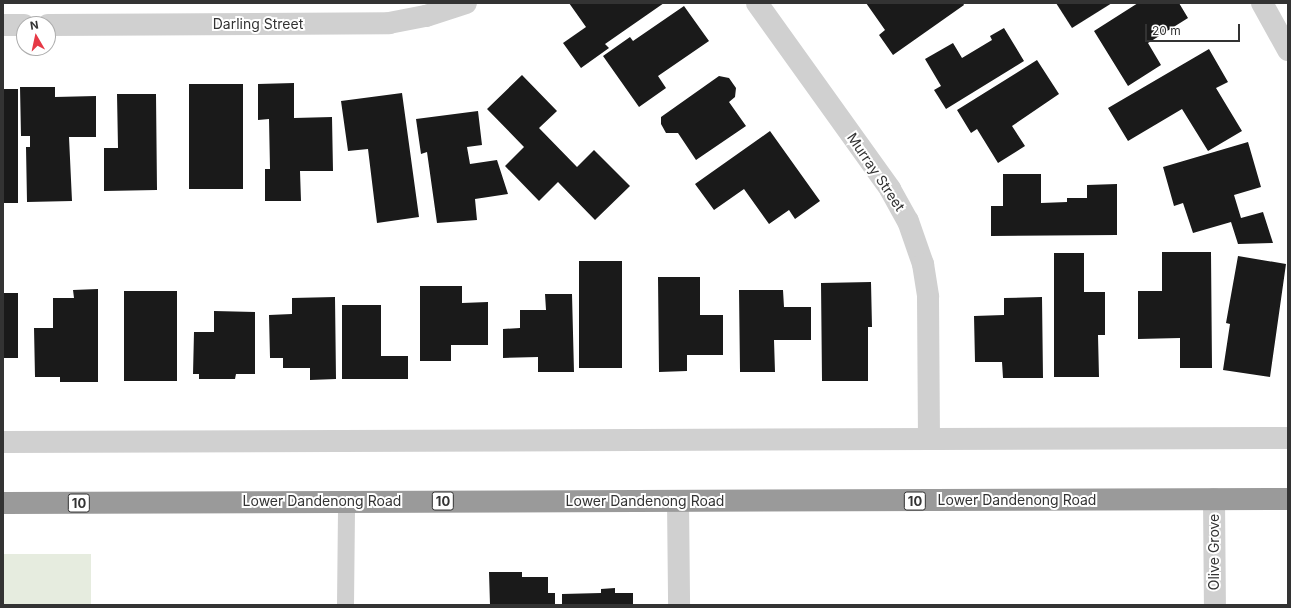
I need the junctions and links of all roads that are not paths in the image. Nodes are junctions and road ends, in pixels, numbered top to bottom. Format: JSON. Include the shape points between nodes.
{"nodes":[{"id":1,"x":466,"y":3,"type":"edge"},
{"id":2,"x":757,"y":3,"type":"edge"},
{"id":3,"x":1262,"y":3,"type":"edge"},
{"id":4,"x":3,"y":25,"type":"edge"},
{"id":5,"x":16,"y":25,"type":"edge"},
{"id":6,"x":56,"y":25,"type":"edge"},
{"id":7,"x":1288,"y":50,"type":"edge"},
{"id":8,"x":929,"y":438,"type":"junction"},
{"id":9,"x":1288,"y":438,"type":"edge"},
{"id":10,"x":3,"y":442,"type":"edge"},
{"id":11,"x":1288,"y":499,"type":"edge"},
{"id":12,"x":1214,"y":500,"type":"junction"},
{"id":13,"x":678,"y":501,"type":"junction"},
{"id":14,"x":346,"y":502,"type":"junction"},
{"id":15,"x":3,"y":503,"type":"edge"},
{"id":16,"x":346,"y":605,"type":"edge"},
{"id":17,"x":679,"y":605,"type":"edge"},
{"id":18,"x":1215,"y":605,"type":"edge"}],
"edges":[{"from":1,"to":6,"type":"street","name":"Darling Street","via":[[426,16],[389,23]]},
{"from":2,"to":8,"type":"street","name":"Murray Street","via":[[890,189],[908,221],[923,264],[928,297]]},
{"from":3,"to":7,"type":"street"},
{"from":4,"to":5,"type":"street"},
{"from":8,"to":9,"type":"street"},
{"from":8,"to":10,"type":"street"},
{"from":11,"to":12,"type":"highway","name":"Lower Dandenong Road","number":"10"},
{"from":12,"to":13,"type":"highway","name":"Lower Dandenong Road","number":"10"},
{"from":12,"to":18,"type":"street","name":"Olive Grove"},
{"from":13,"to":14,"type":"highway","name":"Lower Dandenong Road","number":"10"},
{"from":13,"to":17,"type":"street"},
{"from":14,"to":15,"type":"highway","name":"Lower Dandenong Road","number":"10"},
{"from":14,"to":16,"type":"lane"}]}
